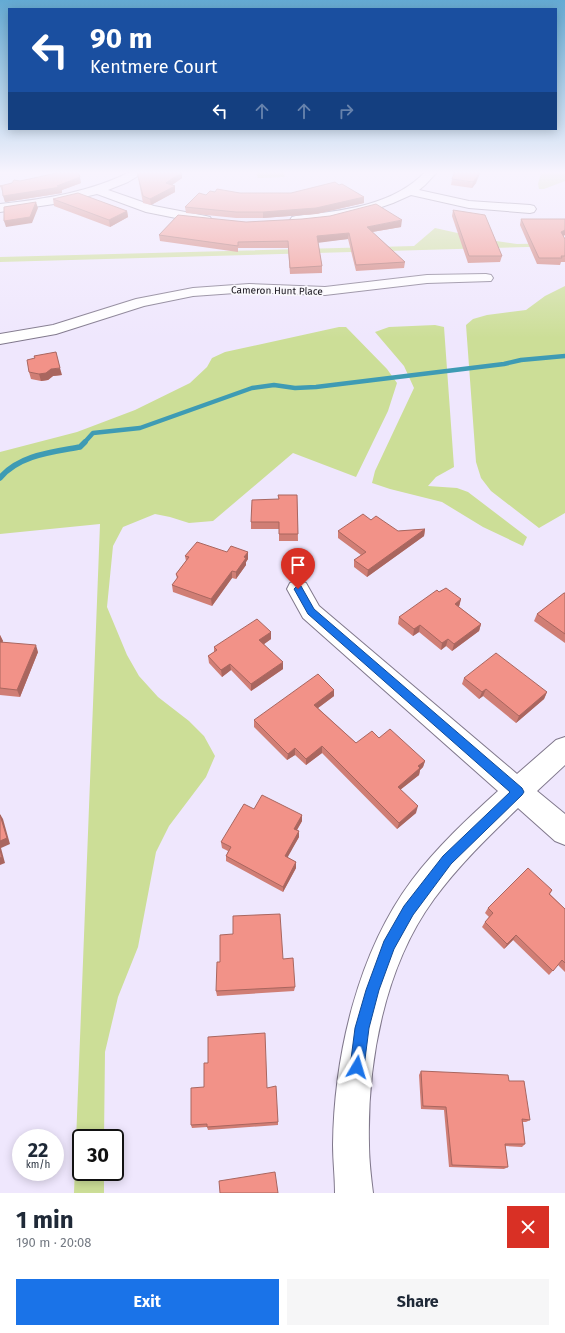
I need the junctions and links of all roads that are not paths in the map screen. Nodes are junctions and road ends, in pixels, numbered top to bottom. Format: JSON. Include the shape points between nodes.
{"nodes":[{"id":1,"x":486,"y":278,"type":"dead end"},
{"id":2,"x":0,"y":339,"type":"edge"},
{"id":3,"x":298,"y":589,"type":"dead end"},
{"id":4,"x":565,"y":748,"type":"edge"},
{"id":5,"x":518,"y":792,"type":"junction"},
{"id":6,"x":565,"y":832,"type":"edge"},
{"id":7,"x":354,"y":1193,"type":"edge"}],
"edges":[{"from":1,"to":2,"type":"street","name":"Cameron Hunt Place","via":[[427,279],[325,291],[249,288],[193,292],[141,302],[56,329]]},
{"from":3,"to":5,"type":"street","via":[[311,612]]},
{"from":4,"to":5,"type":"street"},
{"from":5,"to":6,"type":"street"},
{"from":5,"to":7,"type":"street","via":[[443,864],[408,910],[389,945],[372,990],[362,1028],[350,1137]]}]}
